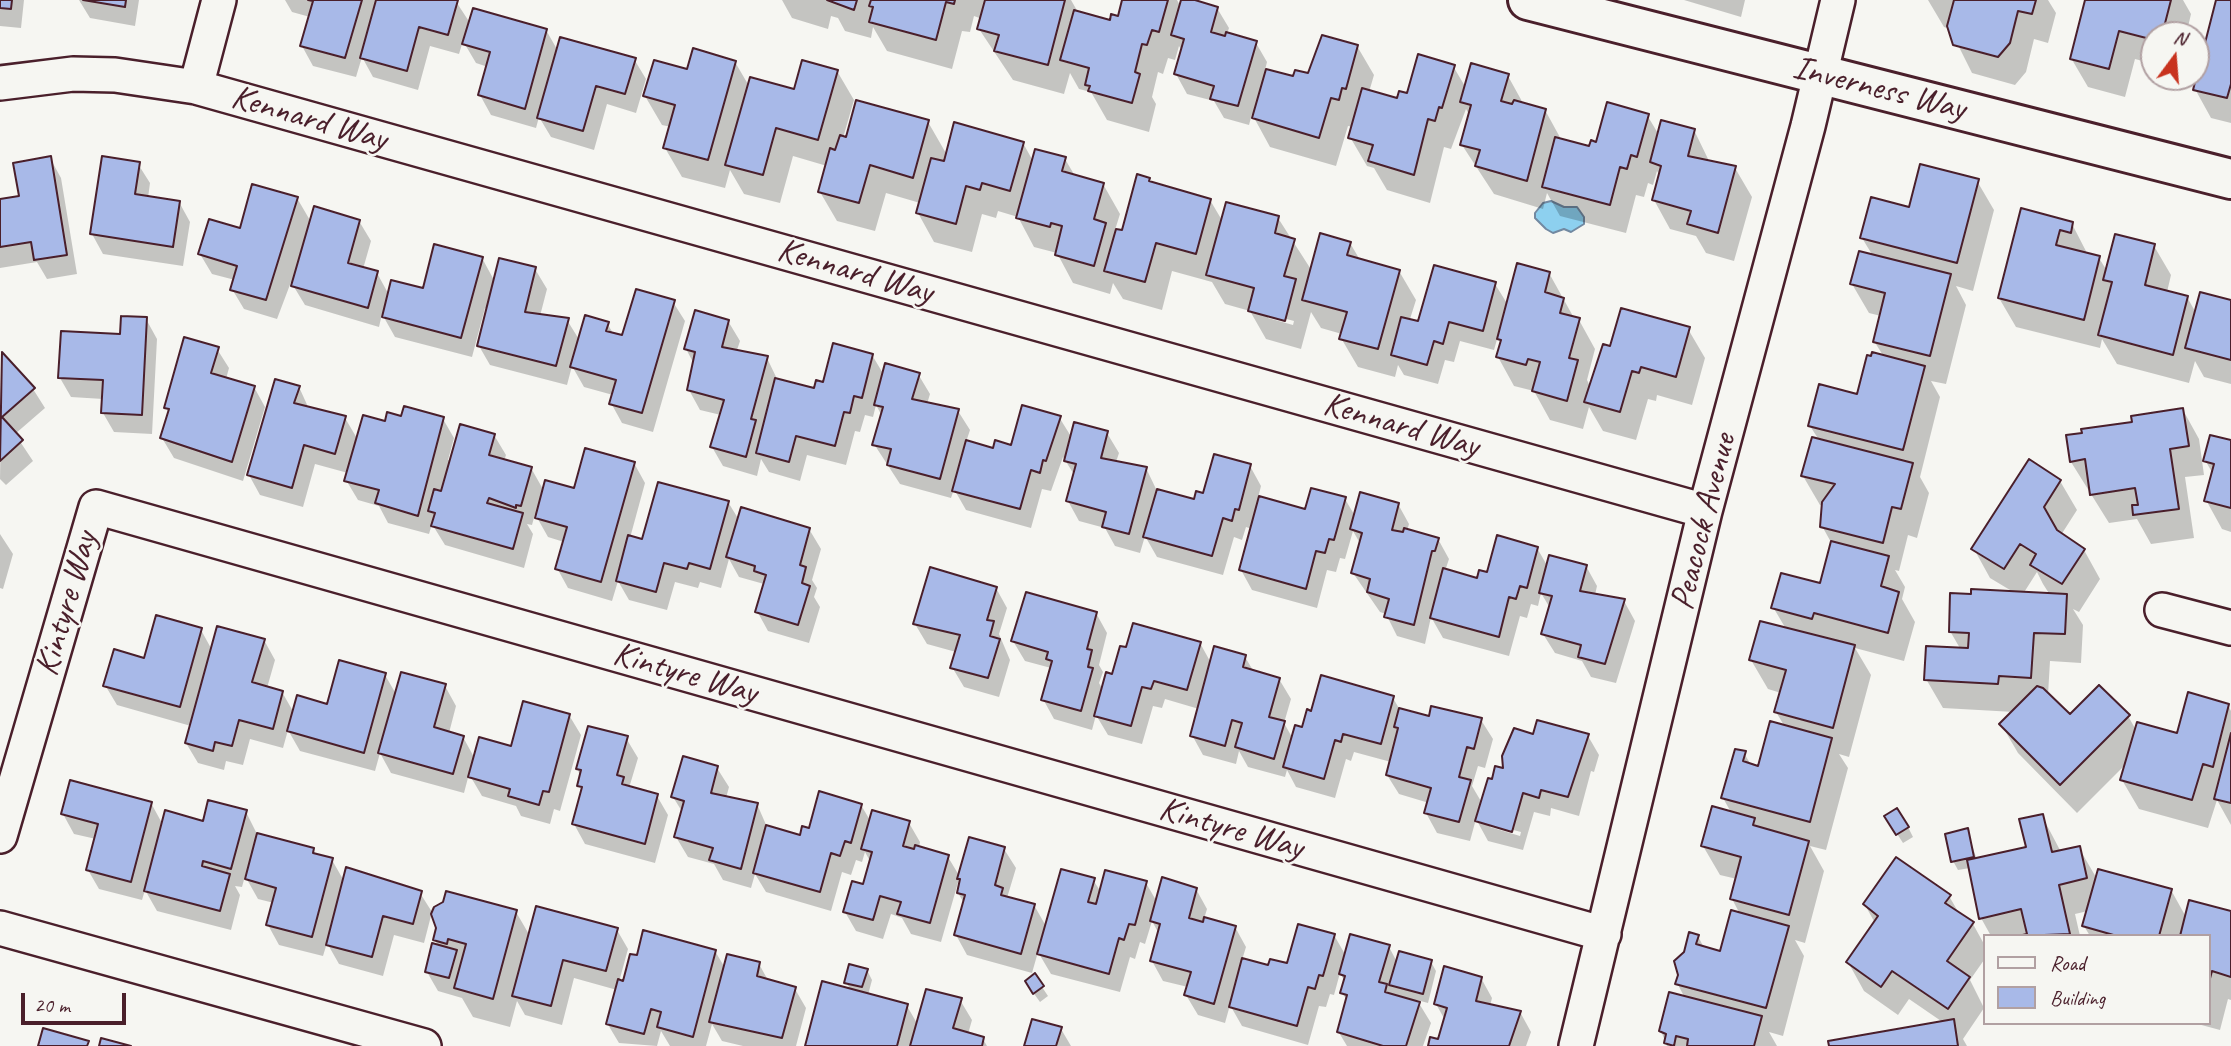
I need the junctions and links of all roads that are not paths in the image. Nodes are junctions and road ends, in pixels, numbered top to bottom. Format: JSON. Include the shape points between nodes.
{"nodes":[{"id":1,"x":219,"y":0,"type":"edge"},
{"id":2,"x":1528,"y":0,"type":"edge"},
{"id":3,"x":1838,"y":0,"type":"edge"},
{"id":4,"x":1820,"y":74,"type":"junction"},
{"id":5,"x":0,"y":83,"type":"edge"},
{"id":6,"x":196,"y":87,"type":"junction"},
{"id":7,"x":2231,"y":179,"type":"edge"},
{"id":8,"x":1705,"y":511,"type":"junction"},
{"id":9,"x":2162,"y":610,"type":"dead end"},
{"id":10,"x":2231,"y":628,"type":"edge"},
{"id":11,"x":0,"y":836,"type":"edge"},
{"id":12,"x":0,"y":928,"type":"edge"},
{"id":13,"x":1604,"y":934,"type":"junction"},
{"id":14,"x":424,"y":1046,"type":"edge"},
{"id":15,"x":1576,"y":1046,"type":"edge"}],
"edges":[{"from":1,"to":6,"type":"street"},
{"from":2,"to":4,"type":"street","name":"Inverness Way"},
{"from":3,"to":4,"type":"street","name":"Peacock Avenue"},
{"from":4,"to":7,"type":"street","name":"Inverness Way"},
{"from":4,"to":8,"type":"street","name":"Peacock Avenue"},
{"from":5,"to":6,"type":"street","name":"Kennard Way","via":[[73,74]]},
{"from":6,"to":8,"type":"street","name":"Kennard Way"},
{"from":8,"to":13,"type":"street","name":"Peacock Avenue"},
{"from":9,"to":10,"type":"street"},
{"from":11,"to":13,"type":"street","name":"Kintyre Way","via":[[96,507]]},
{"from":12,"to":14,"type":"street"},
{"from":13,"to":15,"type":"street","name":"Peacock Avenue"}]}
